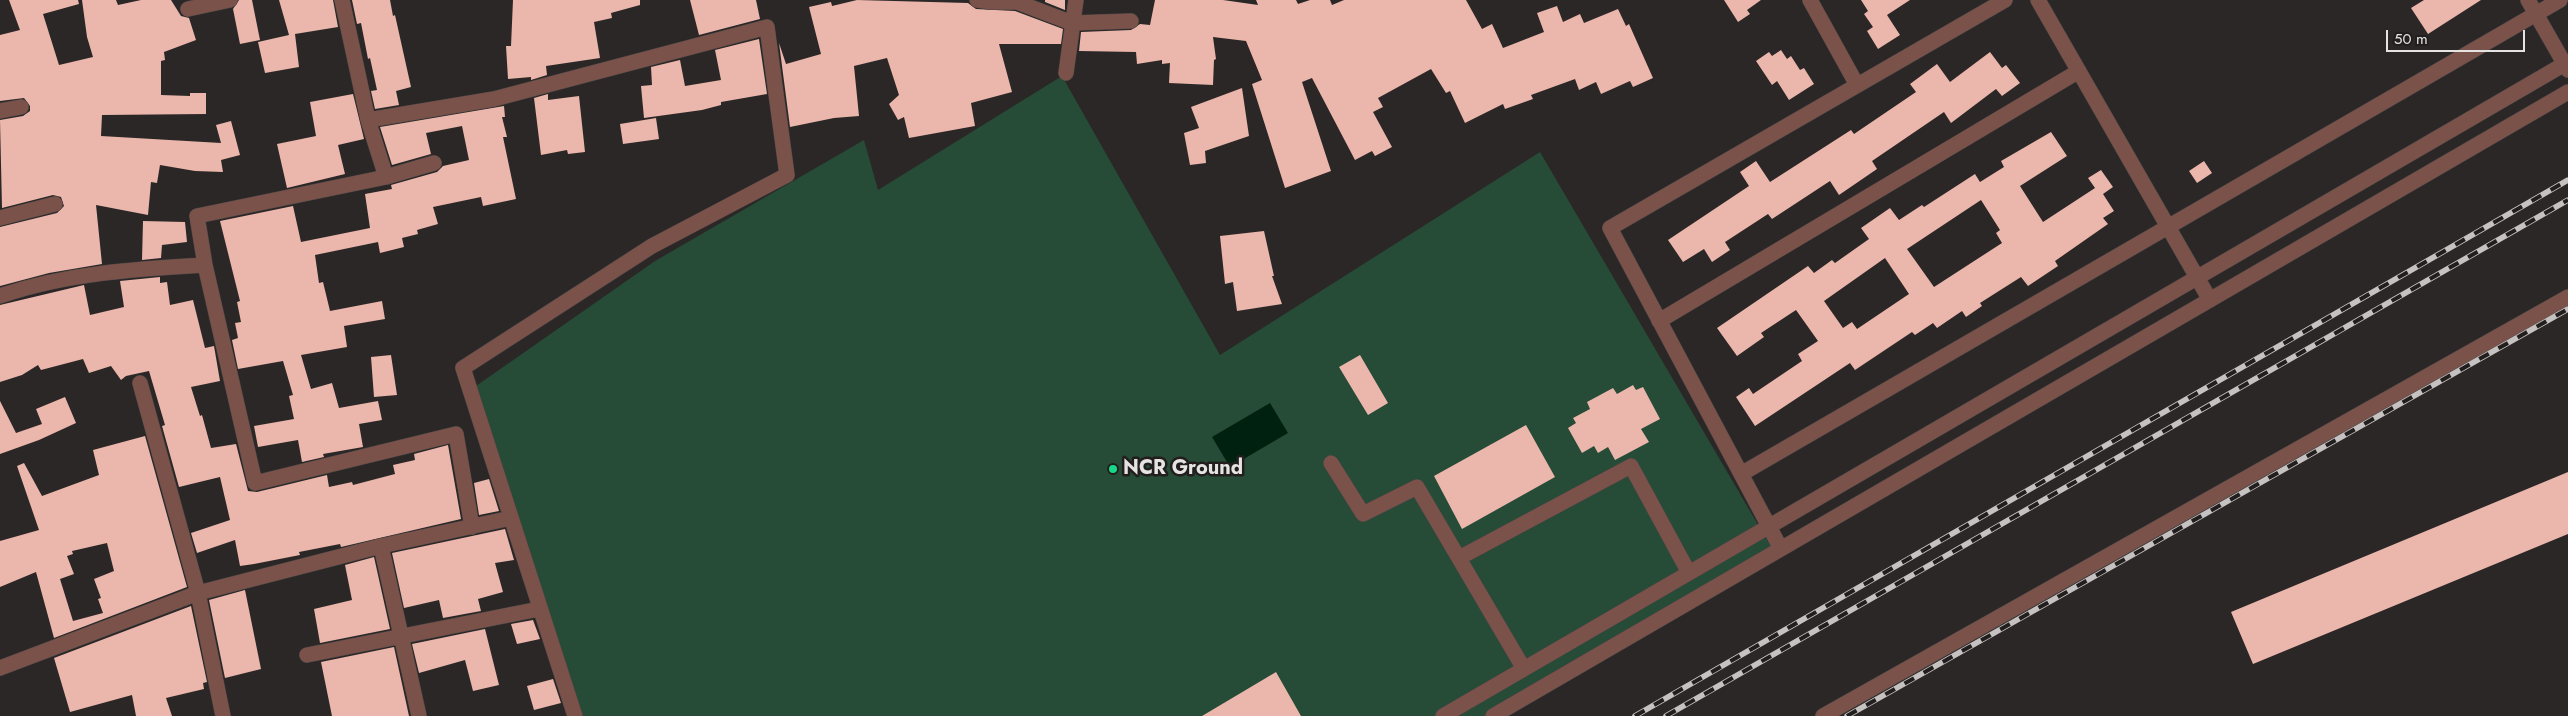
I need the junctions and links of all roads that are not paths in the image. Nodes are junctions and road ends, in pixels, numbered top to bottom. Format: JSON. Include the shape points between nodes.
{"nodes":[{"id":1,"x":230,"y":0,"type":"edge"},
{"id":2,"x":342,"y":0,"type":"edge"},
{"id":3,"x":977,"y":0,"type":"edge"},
{"id":4,"x":1076,"y":0,"type":"edge"},
{"id":5,"x":1810,"y":0,"type":"edge"},
{"id":6,"x":2005,"y":0,"type":"edge"},
{"id":7,"x":2038,"y":0,"type":"edge"},
{"id":8,"x":2528,"y":0,"type":"edge"},
{"id":9,"x":2560,"y":0,"type":"edge"},
{"id":10,"x":188,"y":9,"type":"dead end"},
{"id":11,"x":2536,"y":14,"type":"junction"},
{"id":12,"x":1131,"y":21,"type":"dead end"},
{"id":13,"x":1072,"y":23,"type":"junction"},
{"id":14,"x":2567,"y":65,"type":"edge"},
{"id":15,"x":2079,"y":71,"type":"junction"},
{"id":16,"x":1066,"y":73,"type":"dead end"},
{"id":17,"x":1857,"y":85,"type":"junction"},
{"id":18,"x":2568,"y":92,"type":"edge"},
{"id":19,"x":22,"y":107,"type":"dead end"},
{"id":20,"x":0,"y":111,"type":"edge"},
{"id":21,"x":368,"y":120,"type":"junction"},
{"id":22,"x":434,"y":163,"type":"dead end"},
{"id":23,"x":386,"y":177,"type":"junction"},
{"id":24,"x":54,"y":204,"type":"dead end"},
{"id":25,"x":0,"y":218,"type":"edge"},
{"id":26,"x":2168,"y":227,"type":"junction"},
{"id":27,"x":205,"y":265,"type":"junction"},
{"id":28,"x":2197,"y":277,"type":"junction"},
{"id":29,"x":0,"y":296,"type":"edge"},
{"id":30,"x":2568,"y":296,"type":"edge"},
{"id":31,"x":2210,"y":300,"type":"junction"},
{"id":32,"x":1659,"y":321,"type":"junction"},
{"id":33,"x":140,"y":383,"type":"dead end"},
{"id":34,"x":1331,"y":463,"type":"dead end"},
{"id":35,"x":1741,"y":474,"type":"junction"},
{"id":36,"x":511,"y":518,"type":"junction"},
{"id":37,"x":472,"y":526,"type":"junction"},
{"id":38,"x":1769,"y":526,"type":"junction"},
{"id":39,"x":381,"y":546,"type":"junction"},
{"id":40,"x":1781,"y":549,"type":"junction"},
{"id":41,"x":1459,"y":558,"type":"junction"},
{"id":42,"x":1689,"y":573,"type":"junction"},
{"id":43,"x":198,"y":593,"type":"junction"},
{"id":44,"x":539,"y":609,"type":"junction"},
{"id":45,"x":403,"y":636,"type":"junction"},
{"id":46,"x":307,"y":655,"type":"dead end"},
{"id":47,"x":0,"y":668,"type":"edge"},
{"id":48,"x":1524,"y":669,"type":"junction"},
{"id":49,"x":223,"y":716,"type":"edge"},
{"id":50,"x":419,"y":716,"type":"edge"},
{"id":51,"x":575,"y":716,"type":"edge"},
{"id":52,"x":1443,"y":716,"type":"edge"},
{"id":53,"x":1494,"y":716,"type":"edge"},
{"id":54,"x":1824,"y":716,"type":"edge"}],
"edges":[{"from":1,"to":10,"type":"street"},
{"from":2,"to":21,"type":"street"},
{"from":3,"to":13,"type":"street","via":[[1017,2]]},
{"from":4,"to":13,"type":"street"},
{"from":5,"to":17,"type":"street"},
{"from":6,"to":17,"type":"street"},
{"from":7,"to":15,"type":"street"},
{"from":8,"to":11,"type":"street"},
{"from":9,"to":11,"type":"street"},
{"from":11,"to":14,"type":"street"},
{"from":11,"to":26,"type":"street"},
{"from":12,"to":13,"type":"street"},
{"from":13,"to":16,"type":"street"},
{"from":14,"to":28,"type":"street"},
{"from":15,"to":26,"type":"street"},
{"from":15,"to":32,"type":"street"},
{"from":17,"to":32,"type":"street","via":[[1610,228]]},
{"from":18,"to":31,"type":"street"},
{"from":19,"to":20,"type":"street"},
{"from":21,"to":23,"type":"street"},
{"from":21,"to":36,"type":"street","via":[[494,99],[767,27],[787,175],[652,246],[463,368]]},
{"from":22,"to":23,"type":"street"},
{"from":23,"to":27,"type":"street","via":[[197,216]]},
{"from":24,"to":25,"type":"street"},
{"from":26,"to":28,"type":"street"},
{"from":26,"to":35,"type":"street"},
{"from":27,"to":29,"type":"street","via":[[111,271],[36,284]]},
{"from":27,"to":37,"type":"street","via":[[255,483],[456,434]]},
{"from":28,"to":31,"type":"street"},
{"from":28,"to":38,"type":"street"},
{"from":30,"to":54,"type":"street"},
{"from":31,"to":40,"type":"street"},
{"from":32,"to":35,"type":"street"},
{"from":33,"to":43,"type":"street"},
{"from":34,"to":41,"type":"street","via":[[1363,514],[1416,487]]},
{"from":35,"to":38,"type":"street"},
{"from":36,"to":37,"type":"street"},
{"from":36,"to":44,"type":"street"},
{"from":37,"to":39,"type":"street"},
{"from":38,"to":40,"type":"street"},
{"from":38,"to":42,"type":"street"},
{"from":39,"to":43,"type":"street"},
{"from":39,"to":45,"type":"street"},
{"from":40,"to":53,"type":"street"},
{"from":41,"to":42,"type":"street","via":[[1631,466]]},
{"from":41,"to":48,"type":"street"},
{"from":42,"to":48,"type":"street"},
{"from":43,"to":47,"type":"street"},
{"from":43,"to":49,"type":"street"},
{"from":44,"to":45,"type":"street"},
{"from":44,"to":51,"type":"street"},
{"from":45,"to":46,"type":"street"},
{"from":45,"to":50,"type":"street"},
{"from":48,"to":52,"type":"street"}]}
